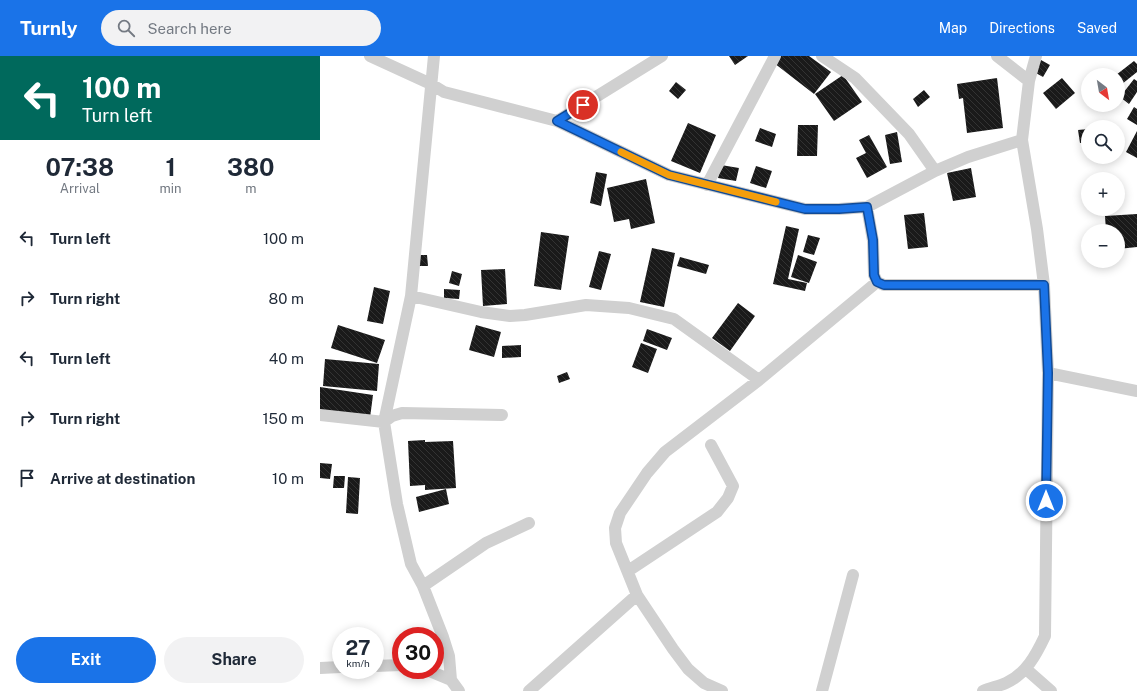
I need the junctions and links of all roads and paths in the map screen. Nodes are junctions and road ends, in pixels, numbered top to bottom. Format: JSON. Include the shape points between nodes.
{"nodes":[{"id":1,"x":370,"y":56,"type":"edge"},
{"id":2,"x":434,"y":56,"type":"edge"},
{"id":3,"x":662,"y":56,"type":"edge"},
{"id":4,"x":775,"y":56,"type":"edge"},
{"id":5,"x":822,"y":56,"type":"edge"},
{"id":6,"x":997,"y":56,"type":"edge"},
{"id":7,"x":1036,"y":56,"type":"edge"},
{"id":8,"x":1029,"y":81,"type":"junction"},
{"id":9,"x":431,"y":84,"type":"junction"},
{"id":10,"x":557,"y":121,"type":"junction"},
{"id":11,"x":1022,"y":140,"type":"junction"},
{"id":12,"x":935,"y":171,"type":"junction"},
{"id":13,"x":707,"y":185,"type":"junction"},
{"id":14,"x":867,"y":207,"type":"junction"},
{"id":15,"x":877,"y":282,"type":"junction"},
{"id":16,"x":1044,"y":285,"type":"junction"},
{"id":17,"x":412,"y":296,"type":"junction"},
{"id":18,"x":1048,"y":373,"type":"junction"},
{"id":19,"x":758,"y":380,"type":"junction"},
{"id":20,"x":1137,"y":391,"type":"edge"},
{"id":21,"x":320,"y":415,"type":"edge"},
{"id":22,"x":502,"y":415,"type":"dead end"},
{"id":23,"x":384,"y":422,"type":"junction"},
{"id":24,"x":711,"y":445,"type":"dead end"},
{"id":25,"x":529,"y":523,"type":"dead end"},
{"id":26,"x":628,"y":571,"type":"junction"},
{"id":27,"x":853,"y":575,"type":"dead end"},
{"id":28,"x":423,"y":586,"type":"junction"},
{"id":29,"x":637,"y":595,"type":"junction"},
{"id":30,"x":332,"y":667,"type":"edge"},
{"id":31,"x":320,"y":668,"type":"edge"},
{"id":32,"x":1026,"y":669,"type":"junction"},
{"id":33,"x":444,"y":677,"type":"edge"},
{"id":34,"x":451,"y":680,"type":"junction"},
{"id":35,"x":459,"y":691,"type":"edge"},
{"id":36,"x":529,"y":691,"type":"edge"},
{"id":37,"x":722,"y":691,"type":"edge"},
{"id":38,"x":822,"y":691,"type":"edge"},
{"id":39,"x":983,"y":691,"type":"edge"},
{"id":40,"x":1051,"y":691,"type":"edge"}],
"edges":[{"from":1,"to":9,"type":"street"},
{"from":2,"to":9,"type":"street"},
{"from":3,"to":10,"type":"street"},
{"from":4,"to":13,"type":"street"},
{"from":5,"to":12,"type":"street","via":[[855,78],[909,134]]},
{"from":6,"to":8,"type":"street"},
{"from":7,"to":8,"type":"street"},
{"from":8,"to":11,"type":"street"},
{"from":9,"to":10,"type":"street","via":[[444,92]]},
{"from":9,"to":17,"type":"street"},
{"from":10,"to":13,"type":"street","via":[[669,175]]},
{"from":11,"to":12,"type":"street","via":[[968,157]]},
{"from":11,"to":16,"type":"street"},
{"from":12,"to":14,"type":"street"},
{"from":13,"to":14,"type":"street","via":[[805,209]]},
{"from":14,"to":15,"type":"street","via":[[873,240],[874,275]]},
{"from":15,"to":16,"type":"street","via":[[884,285]]},
{"from":15,"to":19,"type":"street"},
{"from":16,"to":18,"type":"street"},
{"from":17,"to":19,"type":"street","via":[[510,316],[586,305],[629,308],[674,319]]},
{"from":17,"to":23,"type":"street"},
{"from":18,"to":20,"type":"street"},
{"from":18,"to":32,"type":"street","via":[[1045,636]]},
{"from":19,"to":26,"type":"street","via":[[665,452],[647,473],[620,513],[615,528],[616,543]]},
{"from":21,"to":23,"type":"street"},
{"from":22,"to":23,"type":"street","via":[[402,413]]},
{"from":23,"to":28,"type":"street","via":[[410,564]]},
{"from":24,"to":26,"type":"street","via":[[733,486],[728,498],[717,512]]},
{"from":25,"to":28,"type":"street","via":[[486,543]]},
{"from":26,"to":29,"type":"street"},
{"from":27,"to":38,"type":"street"},
{"from":28,"to":34,"type":"street","via":[[449,656]]},
{"from":29,"to":36,"type":"street"},
{"from":29,"to":37,"type":"street","via":[[688,669],[704,683]]},
{"from":30,"to":31,"type":"street"},
{"from":32,"to":39,"type":"street","via":[[1007,682]]},
{"from":32,"to":40,"type":"street"},
{"from":33,"to":34,"type":"street"},
{"from":34,"to":35,"type":"street"}]}
